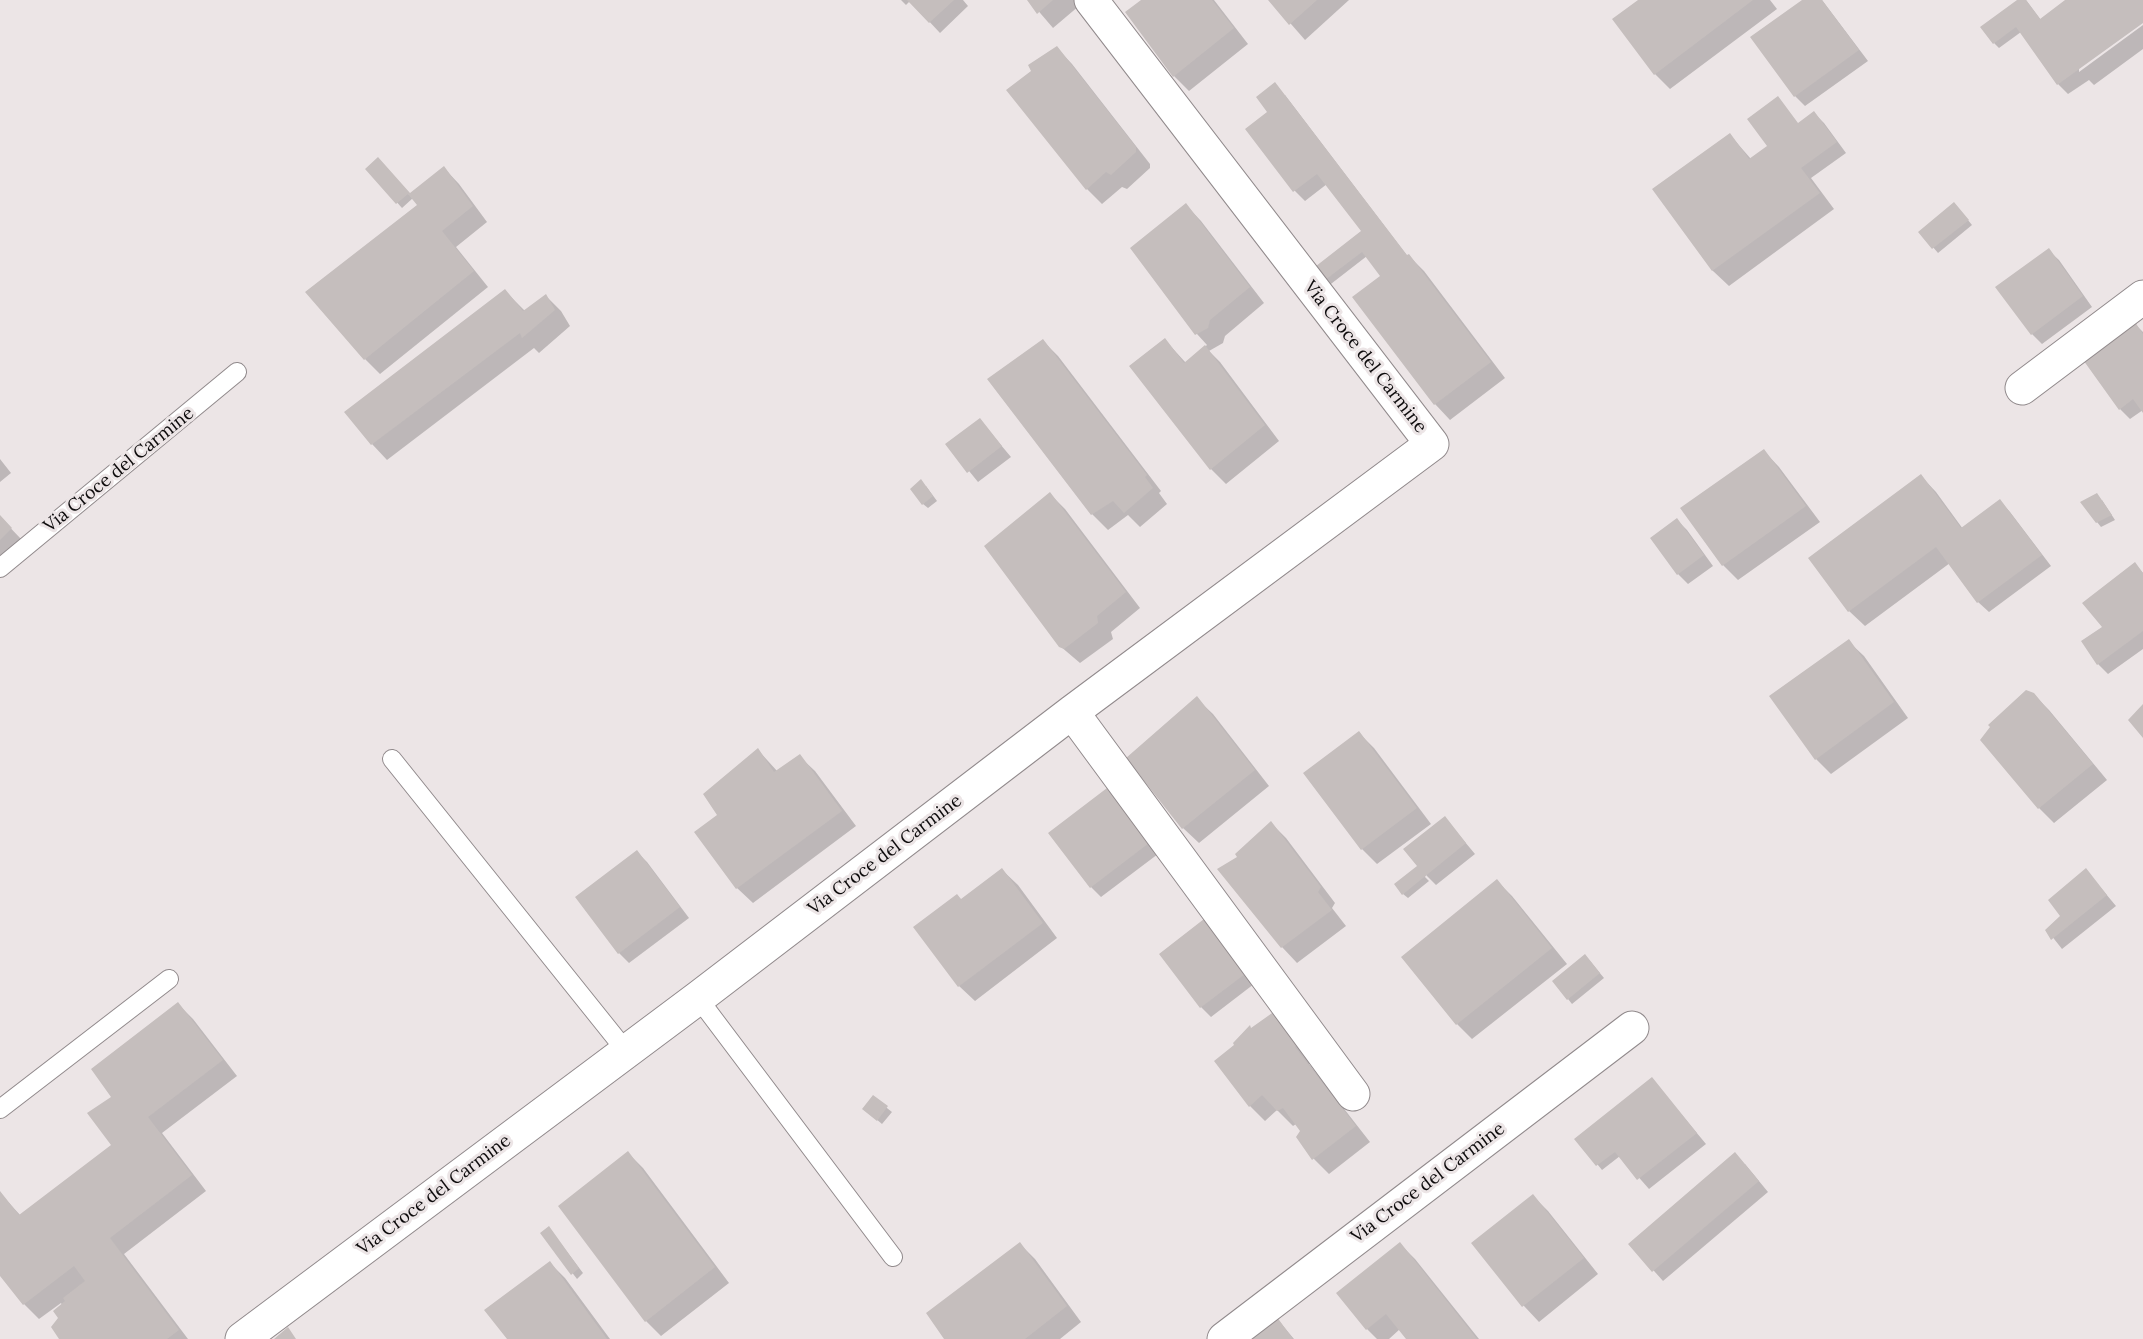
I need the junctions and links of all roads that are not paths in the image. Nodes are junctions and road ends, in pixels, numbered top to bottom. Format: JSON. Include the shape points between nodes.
{"nodes":[{"id":1,"x":1091,"y":0,"type":"edge"},
{"id":2,"x":2143,"y":297,"type":"edge"},
{"id":3,"x":237,"y":372,"type":"dead end"},
{"id":4,"x":2022,"y":388,"type":"dead end"},
{"id":5,"x":0,"y":568,"type":"edge"},
{"id":6,"x":1072,"y":712,"type":"junction"},
{"id":7,"x":392,"y":759,"type":"dead end"},
{"id":8,"x":169,"y":979,"type":"dead end"},
{"id":9,"x":698,"y":998,"type":"junction"},
{"id":10,"x":1632,"y":1028,"type":"dead end"},
{"id":11,"x":626,"y":1051,"type":"junction"},
{"id":12,"x":1353,"y":1094,"type":"dead end"},
{"id":13,"x":0,"y":1109,"type":"edge"},
{"id":14,"x":892,"y":1257,"type":"dead end"},
{"id":15,"x":242,"y":1339,"type":"edge"},
{"id":16,"x":1224,"y":1339,"type":"edge"}],
"edges":[{"from":1,"to":6,"type":"street","name":"Via Croce del Carmine","via":[[1432,444]]},
{"from":2,"to":4,"type":"street"},
{"from":3,"to":5,"type":"lane","name":"Via Croce del Carmine"},
{"from":6,"to":9,"type":"street","name":"Via Croce del Carmine"},
{"from":6,"to":12,"type":"street"},
{"from":7,"to":11,"type":"lane"},
{"from":8,"to":13,"type":"lane"},
{"from":9,"to":11,"type":"street","name":"Via Croce del Carmine"},
{"from":9,"to":14,"type":"lane"},
{"from":10,"to":16,"type":"street","name":"Via Croce del Carmine"},
{"from":11,"to":15,"type":"street","name":"Via Croce del Carmine"}]}
